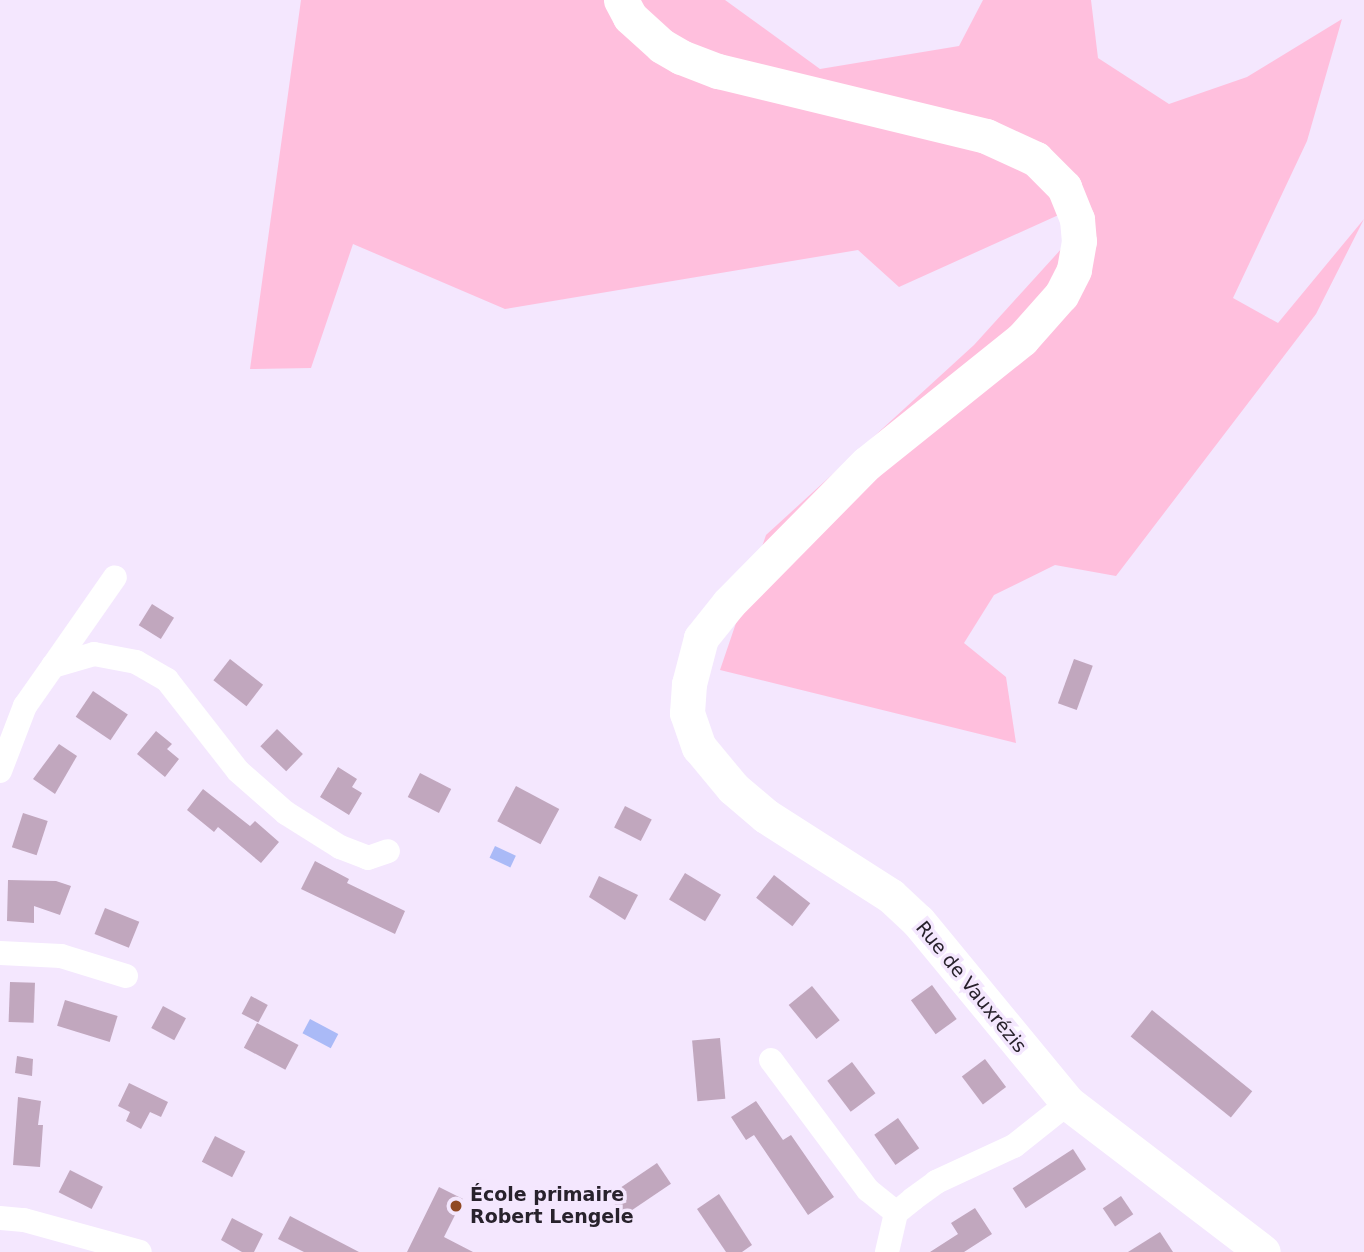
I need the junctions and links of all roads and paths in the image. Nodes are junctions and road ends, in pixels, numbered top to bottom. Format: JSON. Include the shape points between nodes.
{"nodes":[{"id":1,"x":621,"y":0,"type":"edge"},
{"id":2,"x":115,"y":577,"type":"dead end"},
{"id":3,"x":53,"y":666,"type":"junction"},
{"id":4,"x":0,"y":771,"type":"edge"},
{"id":5,"x":388,"y":851,"type":"dead end"},
{"id":6,"x":0,"y":953,"type":"edge"},
{"id":7,"x":126,"y":976,"type":"dead end"},
{"id":8,"x":771,"y":1060,"type":"dead end"},
{"id":9,"x":1068,"y":1103,"type":"junction"},
{"id":10,"x":896,"y":1213,"type":"junction"},
{"id":11,"x":0,"y":1218,"type":"edge"},
{"id":12,"x":140,"y":1252,"type":"edge"},
{"id":13,"x":887,"y":1252,"type":"edge"},
{"id":14,"x":1263,"y":1252,"type":"edge"}],
"edges":[{"from":1,"to":9,"type":"street","name":"Rue de Vauxrézis","via":[[630,17],[662,46],[718,71],[986,136],[1036,159],[1064,187],[1077,219],[1074,270],[1061,295],[1022,339],[867,463],[729,603],[701,638],[687,713],[699,747],[733,788],[766,816],[891,896],[918,921]]},
{"from":2,"to":3,"type":"street"},
{"from":3,"to":4,"type":"street","via":[[25,706]]},
{"from":3,"to":5,"type":"street","via":[[94,654],[136,662],[167,680],[238,771],[286,813],[340,847],[368,858]]},
{"from":6,"to":7,"type":"street","via":[[61,956]]},
{"from":8,"to":10,"type":"street","via":[[868,1190]]},
{"from":9,"to":10,"type":"street","via":[[1014,1146],[936,1182]]},
{"from":9,"to":14,"type":"street","name":"Rue de Vauxrézis"},
{"from":10,"to":13,"type":"street"},
{"from":11,"to":12,"type":"street","via":[[24,1220]]}]}
